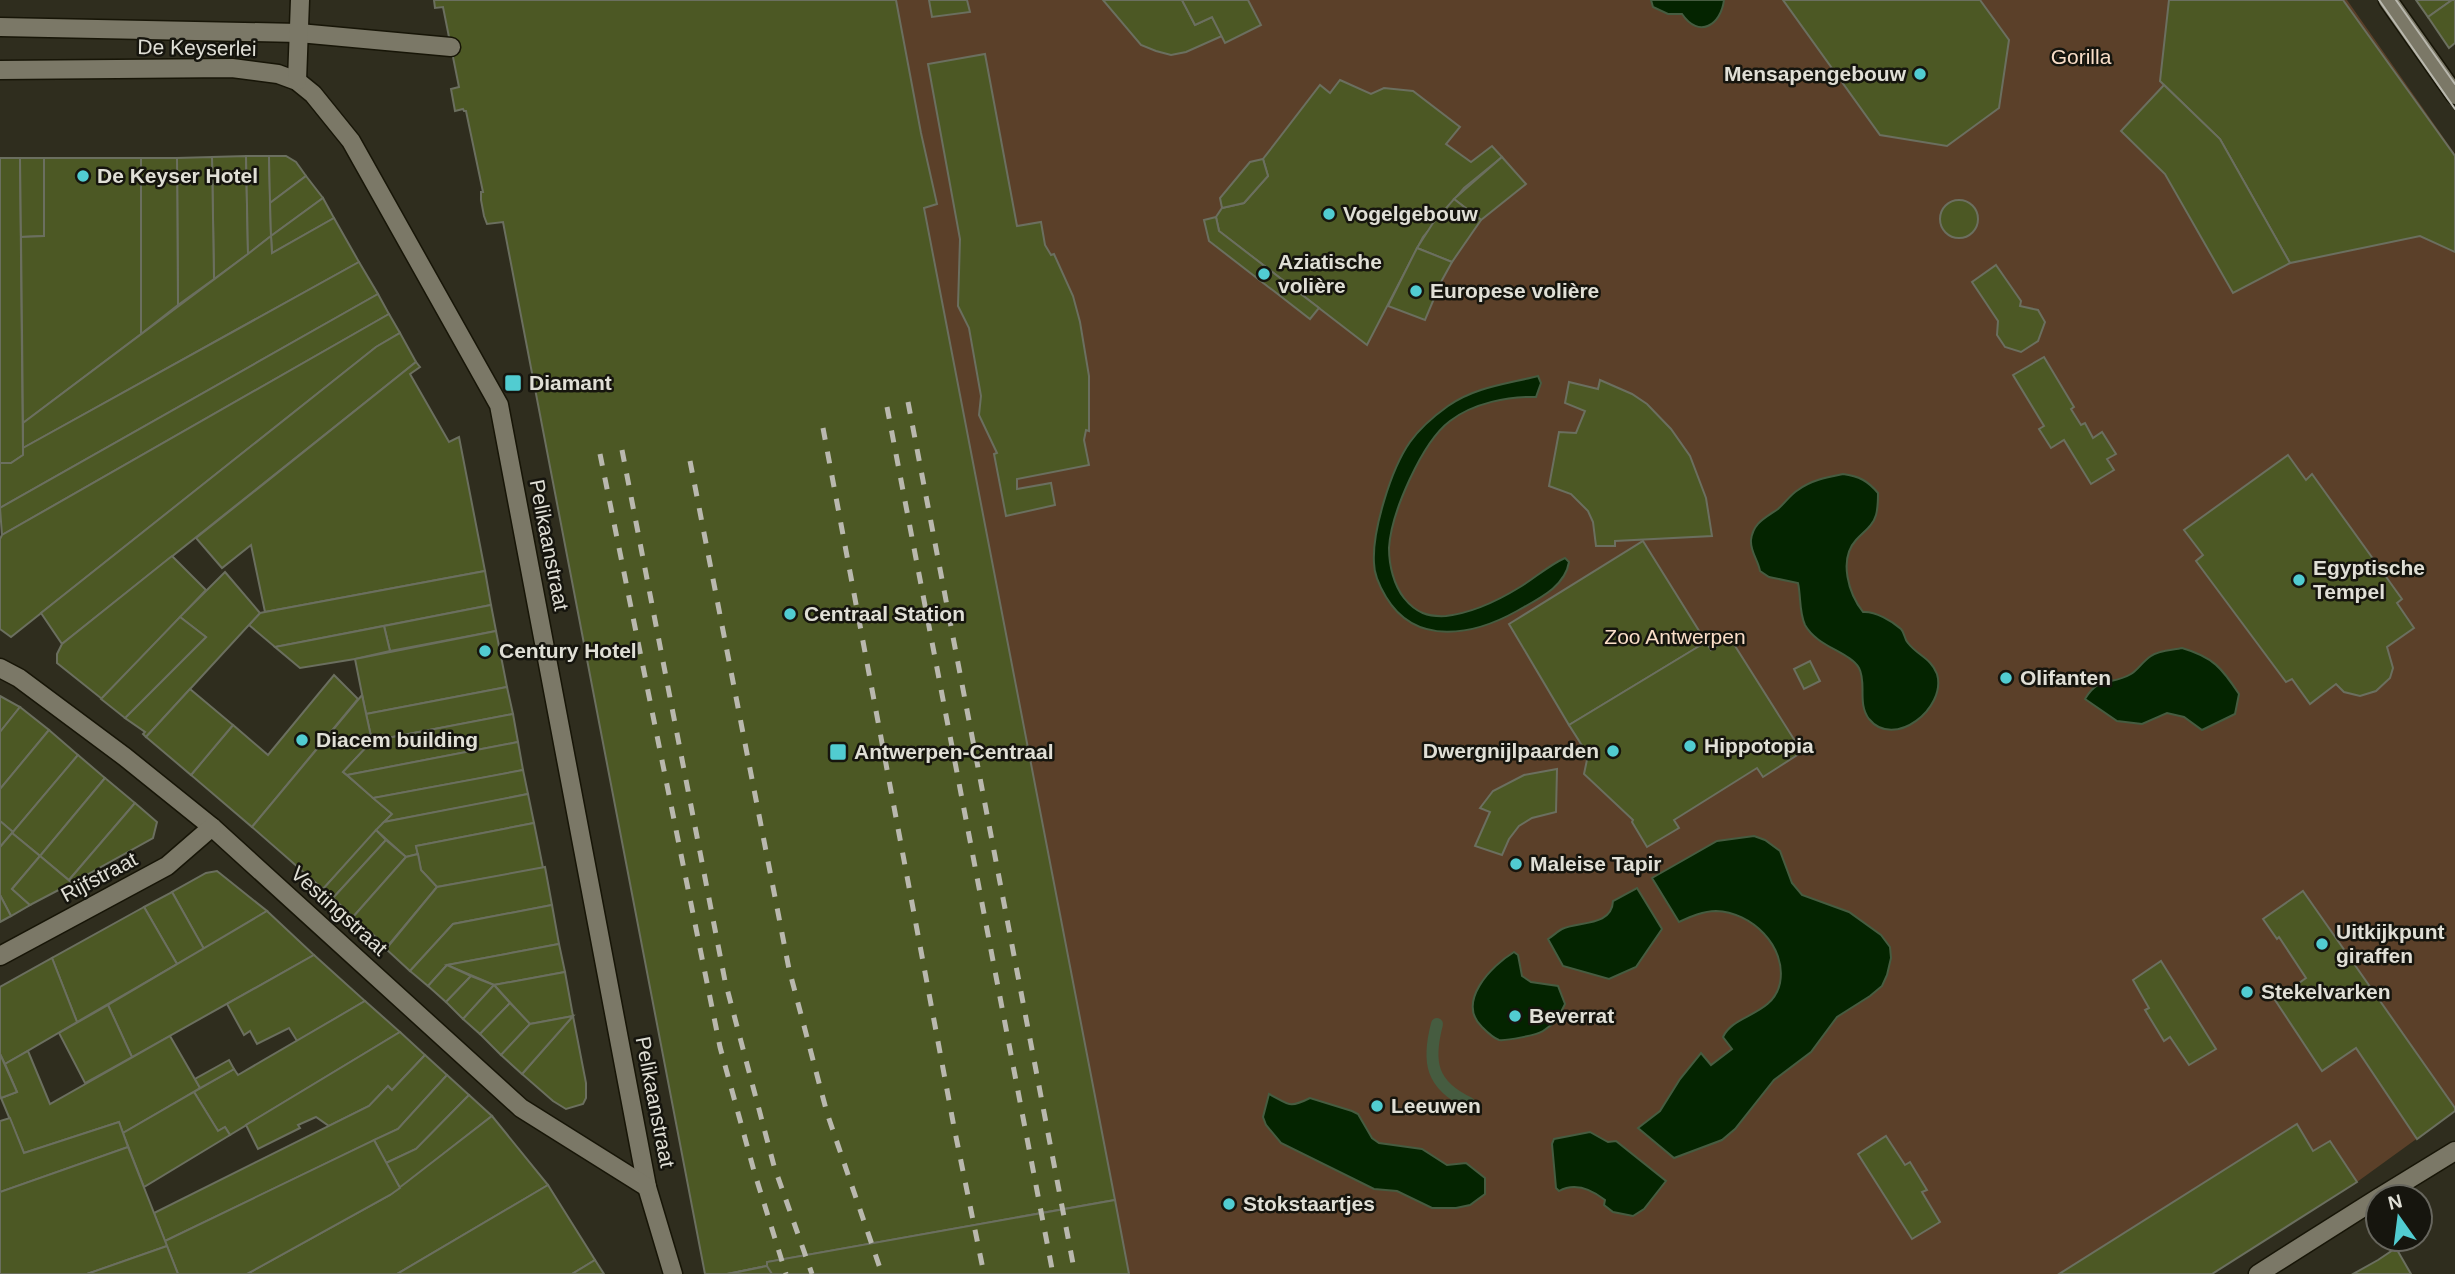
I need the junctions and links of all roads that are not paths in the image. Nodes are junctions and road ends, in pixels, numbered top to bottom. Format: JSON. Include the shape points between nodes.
{"nodes":[{"id":1,"x":300,"y":0,"type":"edge"},
{"id":2,"x":2388,"y":0,"type":"edge"},
{"id":3,"x":0,"y":27,"type":"edge"},
{"id":4,"x":299,"y":33,"type":"junction"},
{"id":5,"x":451,"y":47,"type":"dead end"},
{"id":6,"x":0,"y":70,"type":"edge"},
{"id":7,"x":297,"y":81,"type":"junction"},
{"id":8,"x":2455,"y":95,"type":"edge"},
{"id":9,"x":0,"y":668,"type":"edge"},
{"id":10,"x":212,"y":827,"type":"junction"},
{"id":11,"x":0,"y":956,"type":"edge"},
{"id":12,"x":2455,"y":1151,"type":"edge"},
{"id":13,"x":2403,"y":1183,"type":"edge"},
{"id":14,"x":647,"y":1186,"type":"junction"},
{"id":15,"x":2364,"y":1207,"type":"edge"},
{"id":16,"x":673,"y":1274,"type":"edge"},
{"id":17,"x":2258,"y":1274,"type":"edge"}],
"edges":[{"from":1,"to":4,"type":"street"},
{"from":2,"to":8,"type":"street"},
{"from":3,"to":4,"type":"street","name":"De Keyserlei"},
{"from":4,"to":5,"type":"street","name":"De Keyserlei"},
{"from":4,"to":7,"type":"street"},
{"from":6,"to":7,"type":"street","name":"De Keyserlei","via":[[232,68]]},
{"from":7,"to":14,"type":"street","name":"Pelikaanstraat","via":[[351,141],[499,405]]},
{"from":9,"to":10,"type":"street","name":"Vestingstraat","via":[[125,757]]},
{"from":10,"to":11,"type":"street","name":"Rijfstraat","via":[[167,866]]},
{"from":10,"to":14,"type":"street","name":"Vestingstraat","via":[[521,1108]]},
{"from":12,"to":13,"type":"street"},
{"from":14,"to":16,"type":"street","name":"Pelikaanstraat"},
{"from":15,"to":17,"type":"street"}]}
